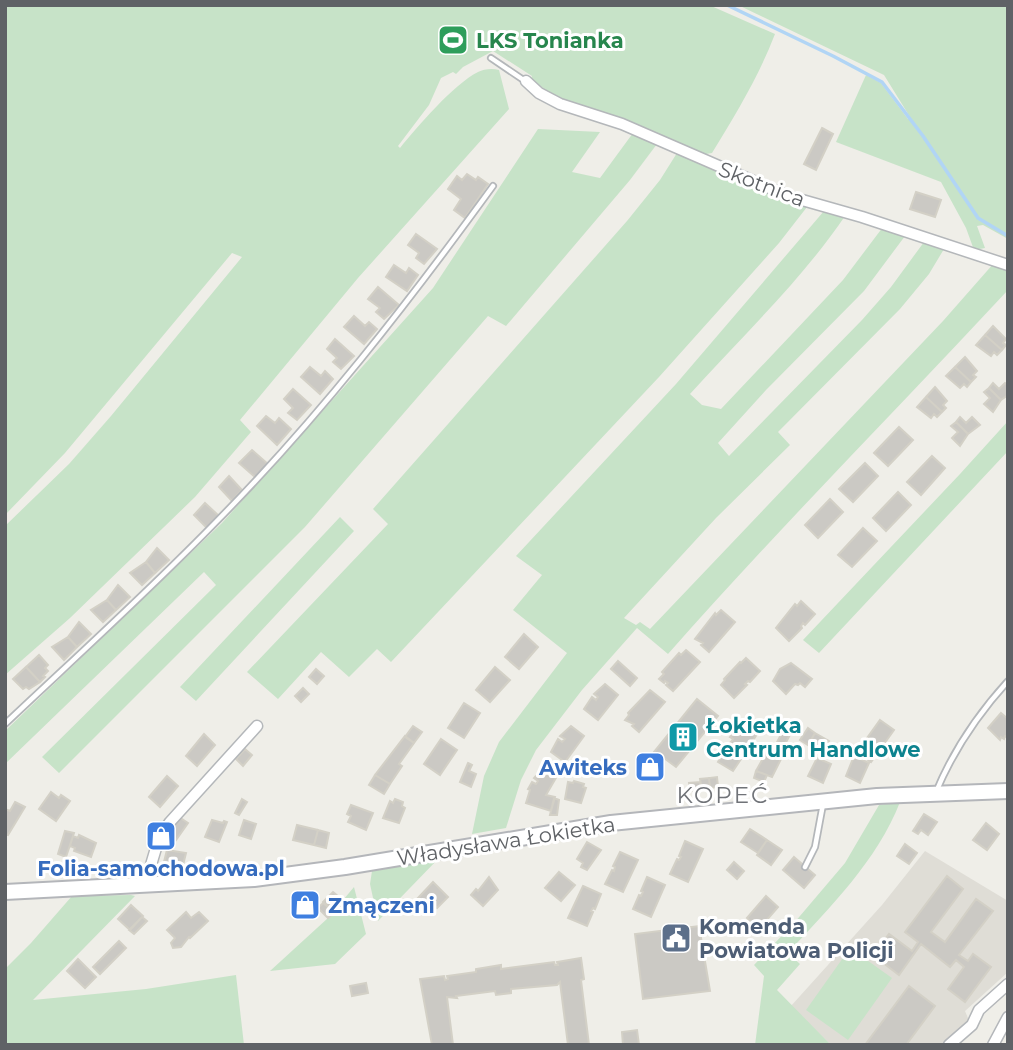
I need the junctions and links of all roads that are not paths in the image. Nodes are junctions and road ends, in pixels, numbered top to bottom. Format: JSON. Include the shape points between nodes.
{"nodes":[{"id":1,"x":491,"y":58,"type":"dead end"},
{"id":2,"x":526,"y":81,"type":"joint"},
{"id":3,"x":493,"y":186,"type":"dead end"},
{"id":4,"x":1008,"y":265,"type":"edge"},
{"id":5,"x":1008,"y":681,"type":"edge"},
{"id":6,"x":5,"y":724,"type":"edge"},
{"id":7,"x":257,"y":726,"type":"dead end"},
{"id":8,"x":1008,"y":791,"type":"edge"},
{"id":9,"x":935,"y":793,"type":"junction"},
{"id":10,"x":823,"y":801,"type":"junction"},
{"id":11,"x":806,"y":867,"type":"dead end"},
{"id":12,"x":145,"y":885,"type":"junction"},
{"id":13,"x":5,"y":892,"type":"edge"},
{"id":14,"x":1008,"y":984,"type":"edge"},
{"id":15,"x":1008,"y":1017,"type":"edge"},
{"id":16,"x":949,"y":1045,"type":"edge"},
{"id":17,"x":993,"y":1045,"type":"edge"}],
"edges":[{"from":1,"to":2,"type":"lane"},
{"from":2,"to":4,"type":"street","name":"Skotnica","via":[[560,104],[622,124],[759,185]]},
{"from":3,"to":6,"type":"lane","via":[[423,282],[315,414],[217,522]]},
{"from":5,"to":9,"type":"lane","via":[[974,722]]},
{"from":7,"to":12,"type":"street","via":[[170,822]]},
{"from":8,"to":9,"type":"street","name":"Władysława Łokietka"},
{"from":9,"to":10,"type":"street","name":"Władysława Łokietka"},
{"from":10,"to":11,"type":"lane","via":[[815,848]]},
{"from":10,"to":12,"type":"street","name":"Władysława Łokietka","via":[[611,823],[290,875]]},
{"from":12,"to":13,"type":"street","name":"Władysława Łokietka"},
{"from":14,"to":16,"type":"street"},
{"from":15,"to":17,"type":"street"}]}
